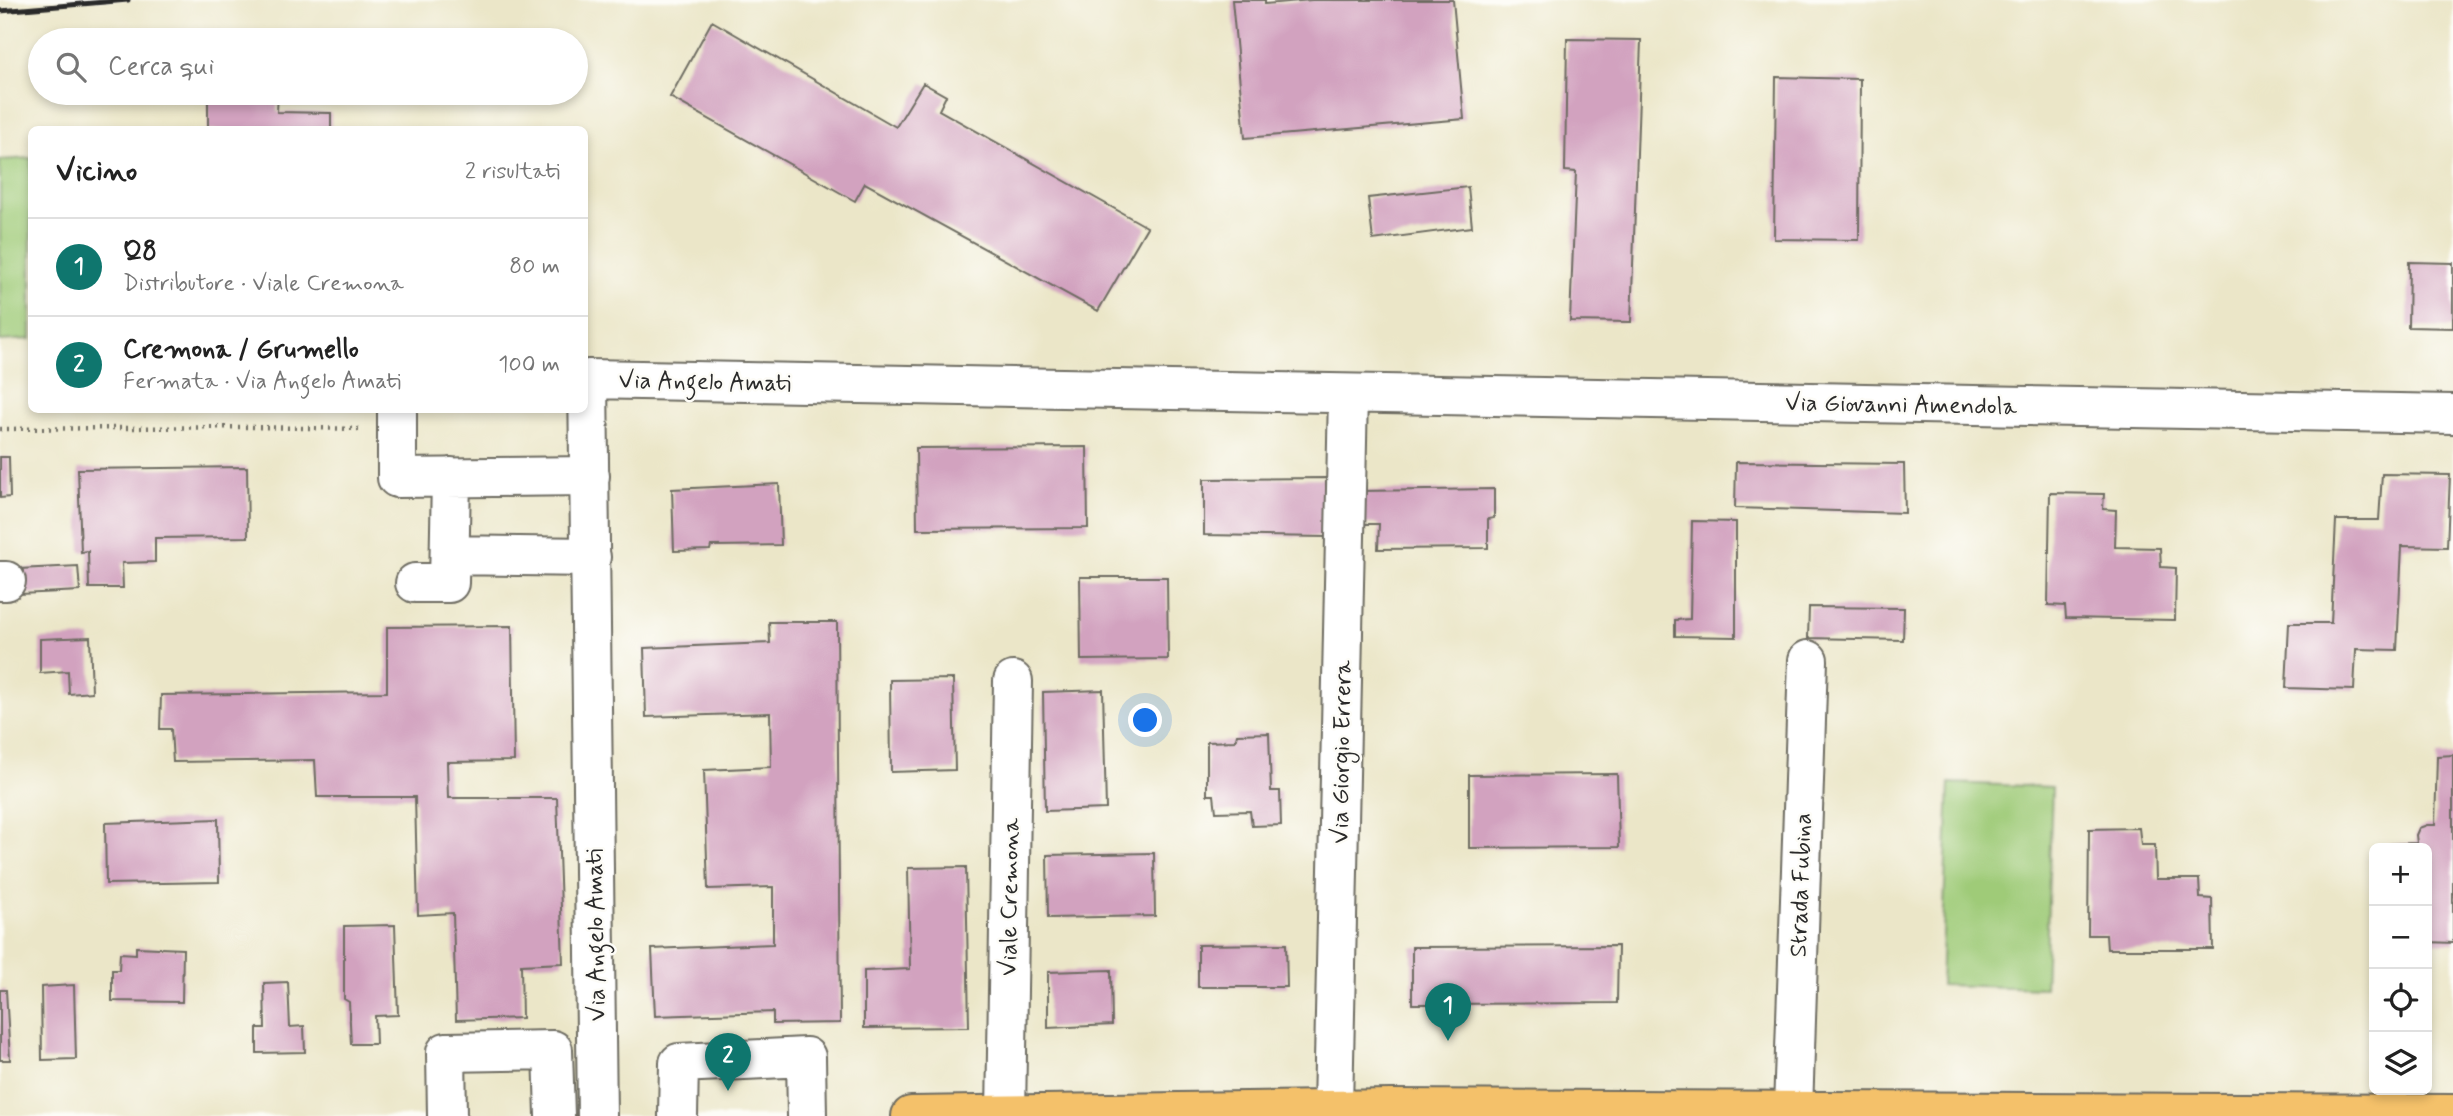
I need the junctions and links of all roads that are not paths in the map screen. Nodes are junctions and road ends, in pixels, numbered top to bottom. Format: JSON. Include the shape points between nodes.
{"nodes":[{"id":1,"x":1348,"y":394,"type":"junction"},
{"id":2,"x":2453,"y":414,"type":"edge"},
{"id":3,"x":397,"y":421,"type":"edge"},
{"id":4,"x":590,"y":476,"type":"junction"},
{"id":5,"x":451,"y":477,"type":"junction"},
{"id":6,"x":450,"y":555,"type":"junction"},
{"id":7,"x":591,"y":557,"type":"junction"},
{"id":8,"x":415,"y":583,"type":"dead end"},
{"id":9,"x":1808,"y":660,"type":"dead end"},
{"id":10,"x":1013,"y":681,"type":"dead end"},
{"id":11,"x":1334,"y":1109,"type":"junction"},
{"id":12,"x":1793,"y":1110,"type":"junction"},
{"id":13,"x":1391,"y":1112,"type":"edge"},
{"id":14,"x":1006,"y":1114,"type":"edge"},
{"id":15,"x":2453,"y":1114,"type":"edge"},
{"id":16,"x":447,"y":1116,"type":"edge"},
{"id":17,"x":555,"y":1116,"type":"edge"},
{"id":18,"x":597,"y":1116,"type":"edge"},
{"id":19,"x":678,"y":1116,"type":"edge"},
{"id":20,"x":807,"y":1116,"type":"edge"},
{"id":21,"x":911,"y":1116,"type":"edge"},
{"id":22,"x":933,"y":1116,"type":"edge"}],
"edges":[{"from":1,"to":2,"type":"street","name":"Via Giovanni Amendola"},
{"from":1,"to":4,"type":"street","name":"Via Angelo Amati","via":[[588,379]]},
{"from":1,"to":11,"type":"street","name":"Via Giorgio Errera"},
{"from":3,"to":5,"type":"street","via":[[397,478]]},
{"from":4,"to":5,"type":"street"},
{"from":4,"to":7,"type":"street","name":"Via Angelo Amati"},
{"from":5,"to":6,"type":"street"},
{"from":6,"to":7,"type":"street"},
{"from":6,"to":8,"type":"street","via":[[449,583]]},
{"from":7,"to":18,"type":"street","name":"Via Angelo Amati"},
{"from":9,"to":12,"type":"street","name":"Strada Fubina"},
{"from":10,"to":14,"type":"street","name":"Viale Cremona"},
{"from":11,"to":13,"type":"main road"},
{"from":11,"to":14,"type":"main road"},
{"from":12,"to":13,"type":"main road"},
{"from":12,"to":15,"type":"main road"},
{"from":14,"to":22,"type":"main road"},
{"from":16,"to":17,"type":"street","via":[[446,1052],[552,1050]]},
{"from":19,"to":20,"type":"street","via":[[679,1063],[806,1057]]},
{"from":21,"to":22,"type":"main road"}]}
